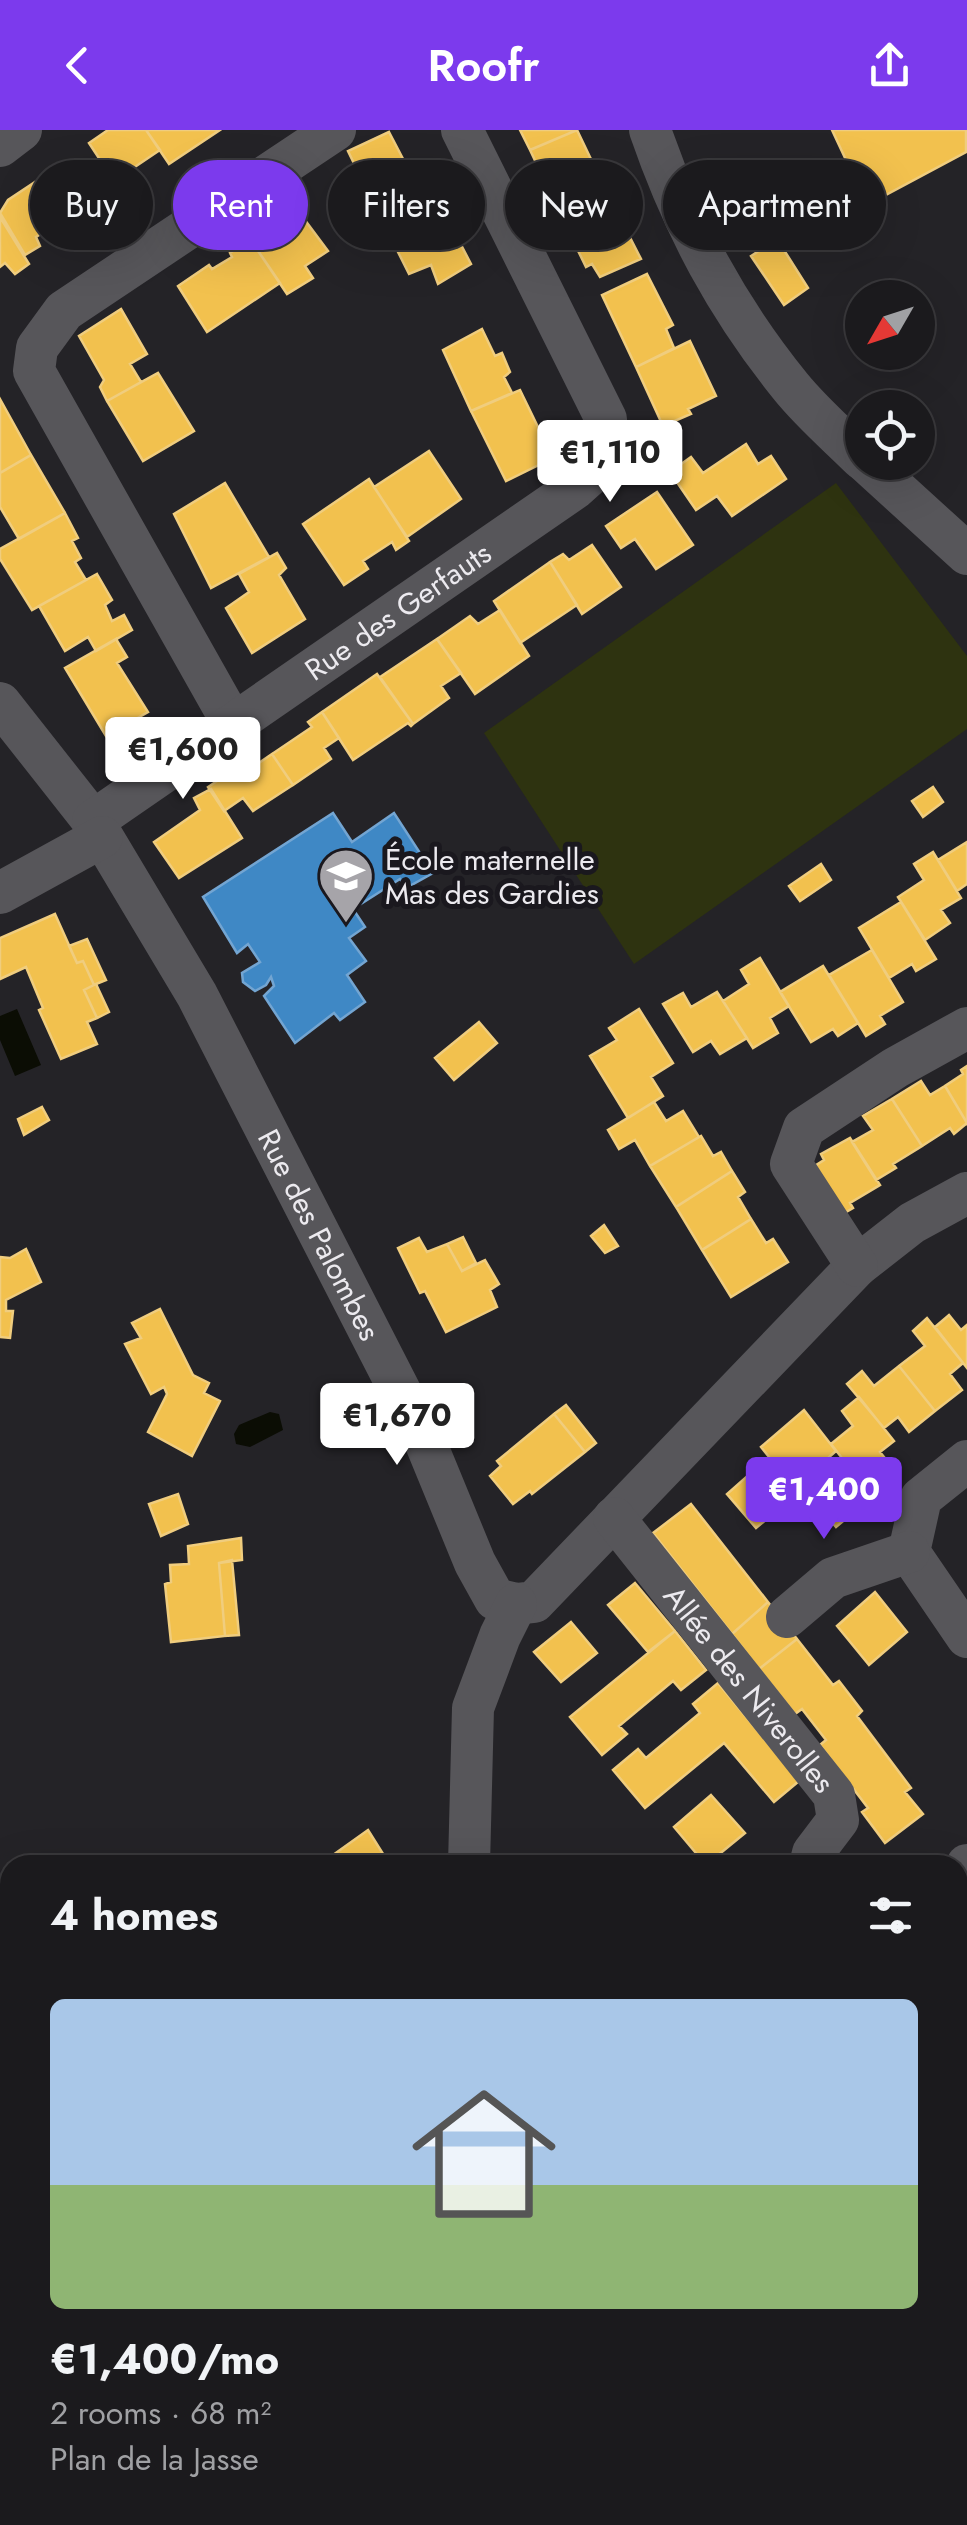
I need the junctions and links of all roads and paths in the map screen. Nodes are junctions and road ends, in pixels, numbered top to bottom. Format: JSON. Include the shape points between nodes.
{"nodes":[{"id":1,"x":22,"y":130,"type":"edge"},
{"id":2,"x":335,"y":130,"type":"edge"},
{"id":3,"x":462,"y":130,"type":"edge"},
{"id":4,"x":650,"y":130,"type":"edge"},
{"id":5,"x":0,"y":146,"type":"edge"},
{"id":6,"x":845,"y":442,"type":"edge"},
{"id":7,"x":885,"y":480,"type":"edge"},
{"id":8,"x":967,"y":554,"type":"edge"},
{"id":9,"x":0,"y":703,"type":"edge"},
{"id":10,"x":233,"y":724,"type":"junction"},
{"id":11,"x":97,"y":829,"type":"junction"},
{"id":12,"x":0,"y":893,"type":"edge"},
{"id":13,"x":967,"y":1028,"type":"edge"},
{"id":14,"x":967,"y":1193,"type":"edge"},
{"id":15,"x":856,"y":1266,"type":"junction"},
{"id":16,"x":967,"y":1461,"type":"edge"},
{"id":17,"x":614,"y":1518,"type":"junction"},
{"id":18,"x":909,"y":1552,"type":"junction"},
{"id":19,"x":516,"y":1604,"type":"junction"},
{"id":20,"x":787,"y":1617,"type":"dead end"},
{"id":21,"x":967,"y":1637,"type":"edge"},
{"id":22,"x":469,"y":1855,"type":"edge"},
{"id":23,"x":812,"y":1855,"type":"edge"}],
"edges":[{"from":1,"to":5,"type":"street"},
{"from":2,"to":10,"type":"street","via":[[64,312],[37,348],[34,372]]},
{"from":3,"to":10,"type":"street","name":"Rue des Gerfauts","via":[[606,420],[603,462],[574,489]]},
{"from":4,"to":6,"type":"street","via":[[712,277],[792,389]]},
{"from":7,"to":8,"type":"street"},
{"from":9,"to":11,"type":"street","name":"Rue des Palombes"},
{"from":10,"to":11,"type":"street","name":"Rue des Gerfauts"},
{"from":11,"to":12,"type":"street","name":"Rue des Gerfauts"},
{"from":11,"to":19,"type":"street","name":"Rue des Palombes","via":[[196,995],[291,1177],[422,1434],[494,1600]]},
{"from":13,"to":15,"type":"street","via":[[804,1128],[791,1164]]},
{"from":14,"to":15,"type":"street","via":[[912,1223]]},
{"from":15,"to":17,"type":"street"},
{"from":16,"to":18,"type":"street","via":[[922,1498]]},
{"from":17,"to":19,"type":"street","via":[[534,1602]]},
{"from":17,"to":23,"type":"street","name":"Allée des Niverolles","via":[[834,1795],[838,1820]]},
{"from":18,"to":20,"type":"street","via":[[833,1578]]},
{"from":18,"to":21,"type":"street"},
{"from":19,"to":22,"type":"street","via":[[473,1708]]}]}
